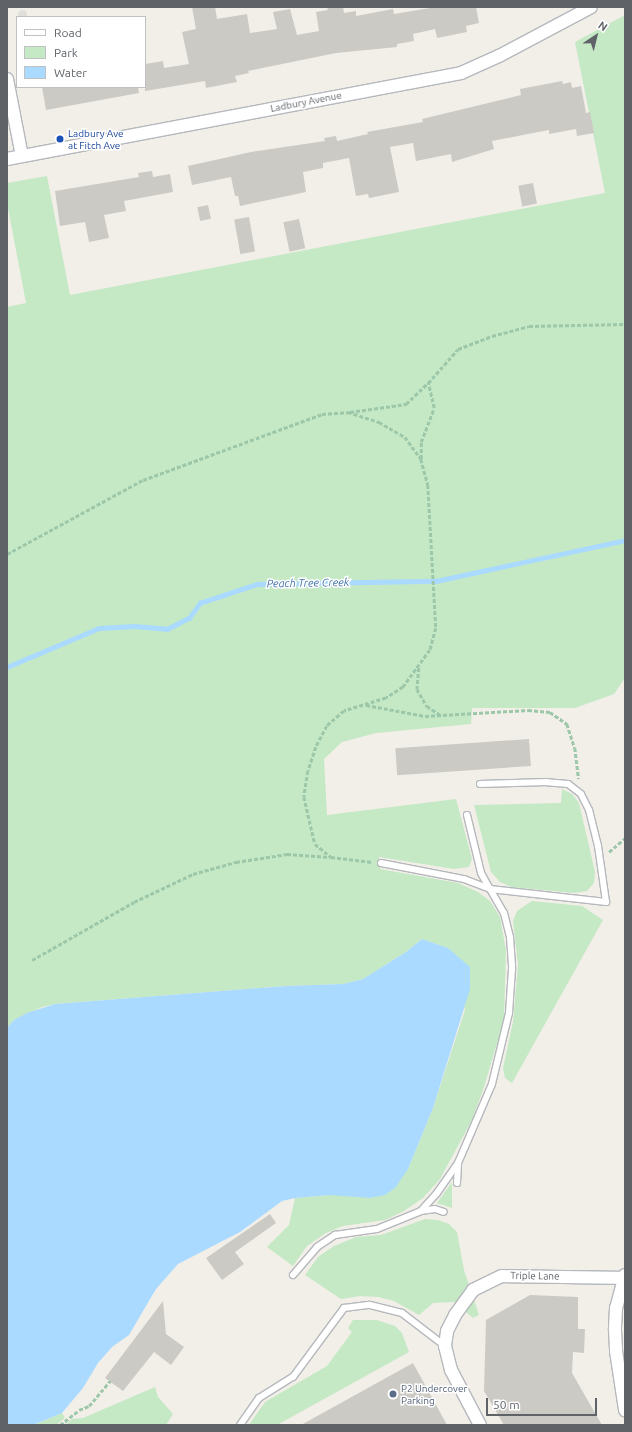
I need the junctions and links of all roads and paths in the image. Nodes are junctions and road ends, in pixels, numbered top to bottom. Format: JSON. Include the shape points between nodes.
{"nodes":[{"id":1,"x":591,"y":7,"type":"edge"},
{"id":2,"x":7,"y":79,"type":"edge"},
{"id":3,"x":22,"y":156,"type":"junction"},
{"id":4,"x":7,"y":159,"type":"edge"},
{"id":5,"x":625,"y":324,"type":"edge"},
{"id":6,"x":428,"y":382,"type":"junction"},
{"id":7,"x":348,"y":412,"type":"junction"},
{"id":8,"x":421,"y":460,"type":"junction"},
{"id":9,"x":7,"y":554,"type":"edge"},
{"id":10,"x":419,"y":667,"type":"junction"},
{"id":11,"x":365,"y":705,"type":"junction"},
{"id":12,"x":443,"y":716,"type":"junction"},
{"id":13,"x":480,"y":784,"type":"dead end"},
{"id":14,"x":581,"y":794,"type":"junction"},
{"id":15,"x":467,"y":815,"type":"dead end"},
{"id":16,"x":625,"y":838,"type":"edge"},
{"id":17,"x":331,"y":857,"type":"junction"},
{"id":18,"x":381,"y":863,"type":"joint"},
{"id":19,"x":601,"y":864,"type":"junction"},
{"id":20,"x":490,"y":889,"type":"junction"},
{"id":21,"x":32,"y":960,"type":"dead end"},
{"id":22,"x":458,"y":1163,"type":"junction"},
{"id":23,"x":457,"y":1183,"type":"dead end"},
{"id":24,"x":421,"y":1210,"type":"junction"},
{"id":25,"x":444,"y":1212,"type":"dead end"},
{"id":26,"x":293,"y":1275,"type":"dead end"},
{"id":27,"x":624,"y":1276,"type":"edge"},
{"id":28,"x":445,"y":1346,"type":"junction"},
{"id":29,"x":110,"y":1381,"type":"dead end"},
{"id":30,"x":625,"y":1410,"type":"edge"},
{"id":31,"x":60,"y":1425,"type":"edge"},
{"id":32,"x":240,"y":1425,"type":"edge"},
{"id":33,"x":480,"y":1425,"type":"edge"}],
"edges":[{"from":1,"to":3,"type":"street","name":"Ladbury Avenue","via":[[499,56],[461,72]]},
{"from":2,"to":3,"type":"street"},
{"from":3,"to":4,"type":"street","name":"Ladbury Avenue"},
{"from":5,"to":6,"type":"path","via":[[529,326],[492,336],[458,349]]},
{"from":6,"to":7,"type":"path","via":[[406,404]]},
{"from":6,"to":8,"type":"path","via":[[434,408],[421,442]]},
{"from":7,"to":8,"type":"path","via":[[379,422],[404,437]]},
{"from":7,"to":9,"type":"path","via":[[322,414],[143,480]]},
{"from":8,"to":10,"type":"path","via":[[428,485],[437,615],[430,650]]},
{"from":10,"to":11,"type":"path","via":[[403,688]]},
{"from":10,"to":12,"type":"path","via":[[418,689],[427,706]]},
{"from":11,"to":12,"type":"path","via":[[425,716]]},
{"from":11,"to":17,"type":"path","via":[[344,711],[328,726],[316,747],[308,771],[304,796],[308,822],[315,844]]},
{"from":12,"to":14,"type":"path","via":[[528,710],[550,712],[567,724],[575,748]]},
{"from":13,"to":14,"type":"lane","via":[[568,784]]},
{"from":14,"to":19,"type":"lane","via":[[589,810]]},
{"from":15,"to":20,"type":"lane","via":[[481,873]]},
{"from":16,"to":19,"type":"path","via":[[610,851]]},
{"from":17,"to":18,"type":"path"},
{"from":17,"to":21,"type":"path","via":[[288,854],[236,862],[193,874],[134,902]]},
{"from":18,"to":20,"type":"lane","via":[[464,879]]},
{"from":19,"to":20,"type":"lane","via":[[606,902]]},
{"from":20,"to":22,"type":"lane","via":[[504,913],[510,937],[512,969],[509,1013],[492,1084]]},
{"from":22,"to":23,"type":"lane"},
{"from":22,"to":24,"type":"lane","via":[[437,1193]]},
{"from":24,"to":25,"type":"lane"},
{"from":24,"to":26,"type":"lane","via":[[377,1229],[335,1235],[317,1247]]},
{"from":27,"to":28,"type":"street","name":"Triple Lane","via":[[502,1276],[473,1290],[454,1314],[447,1331]]},
{"from":27,"to":30,"type":"street","via":[[616,1308],[615,1330]]},
{"from":28,"to":32,"type":"lane","via":[[402,1313],[370,1304],[344,1308],[293,1377],[259,1398]]},
{"from":28,"to":33,"type":"street","via":[[451,1370]]},
{"from":29,"to":31,"type":"path","via":[[89,1406],[79,1410]]}]}
